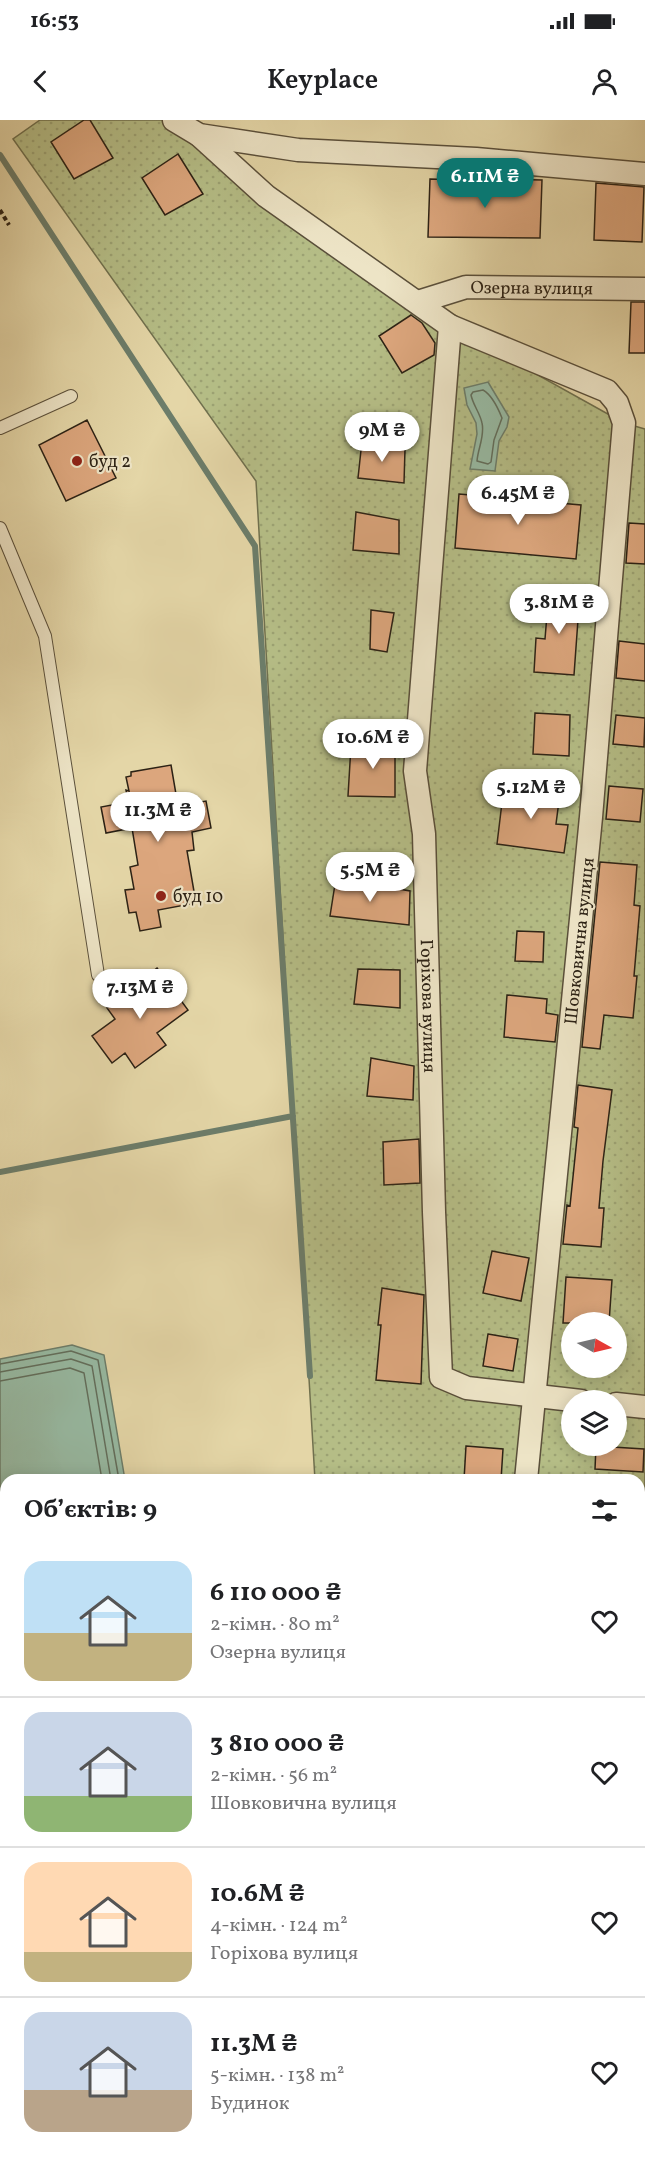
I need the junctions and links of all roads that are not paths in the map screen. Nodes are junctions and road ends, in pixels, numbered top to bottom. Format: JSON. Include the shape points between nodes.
{"nodes":[{"id":1,"x":174,"y":120,"type":"edge"},
{"id":2,"x":199,"y":135,"type":"junction"},
{"id":3,"x":645,"y":174,"type":"edge"},
{"id":4,"x":645,"y":289,"type":"edge"},
{"id":5,"x":418,"y":302,"type":"junction"},
{"id":6,"x":450,"y":327,"type":"junction"},
{"id":7,"x":71,"y":396,"type":"dead end"},
{"id":8,"x":629,"y":418,"type":"edge"},
{"id":9,"x":0,"y":428,"type":"edge"},
{"id":10,"x":0,"y":528,"type":"edge"},
{"id":11,"x":98,"y":975,"type":"dead end"},
{"id":12,"x":534,"y":1397,"type":"junction"},
{"id":13,"x":561,"y":1399,"type":"edge"},
{"id":14,"x":627,"y":1405,"type":"edge"},
{"id":15,"x":645,"y":1407,"type":"edge"},
{"id":16,"x":527,"y":1474,"type":"edge"}],
"edges":[{"from":1,"to":2,"type":"street"},
{"from":2,"to":3,"type":"street","via":[[298,150],[476,159]]},
{"from":2,"to":5,"type":"street","via":[[266,195]]},
{"from":4,"to":5,"type":"street","name":"Озерна вулиця","via":[[466,287]]},
{"from":5,"to":6,"type":"street"},
{"from":6,"to":8,"type":"street","via":[[607,391]]},
{"from":6,"to":12,"type":"street","name":"Горіхова вулиця","via":[[415,771],[424,834],[441,1377],[467,1388]]},
{"from":7,"to":9,"type":"lane"},
{"from":8,"to":12,"type":"street","name":"Шовковична вулиця"},
{"from":10,"to":11,"type":"lane","via":[[45,636]]},
{"from":12,"to":13,"type":"street"},
{"from":12,"to":16,"type":"street","name":"Шовковична вулиця"},
{"from":14,"to":15,"type":"street"}]}
